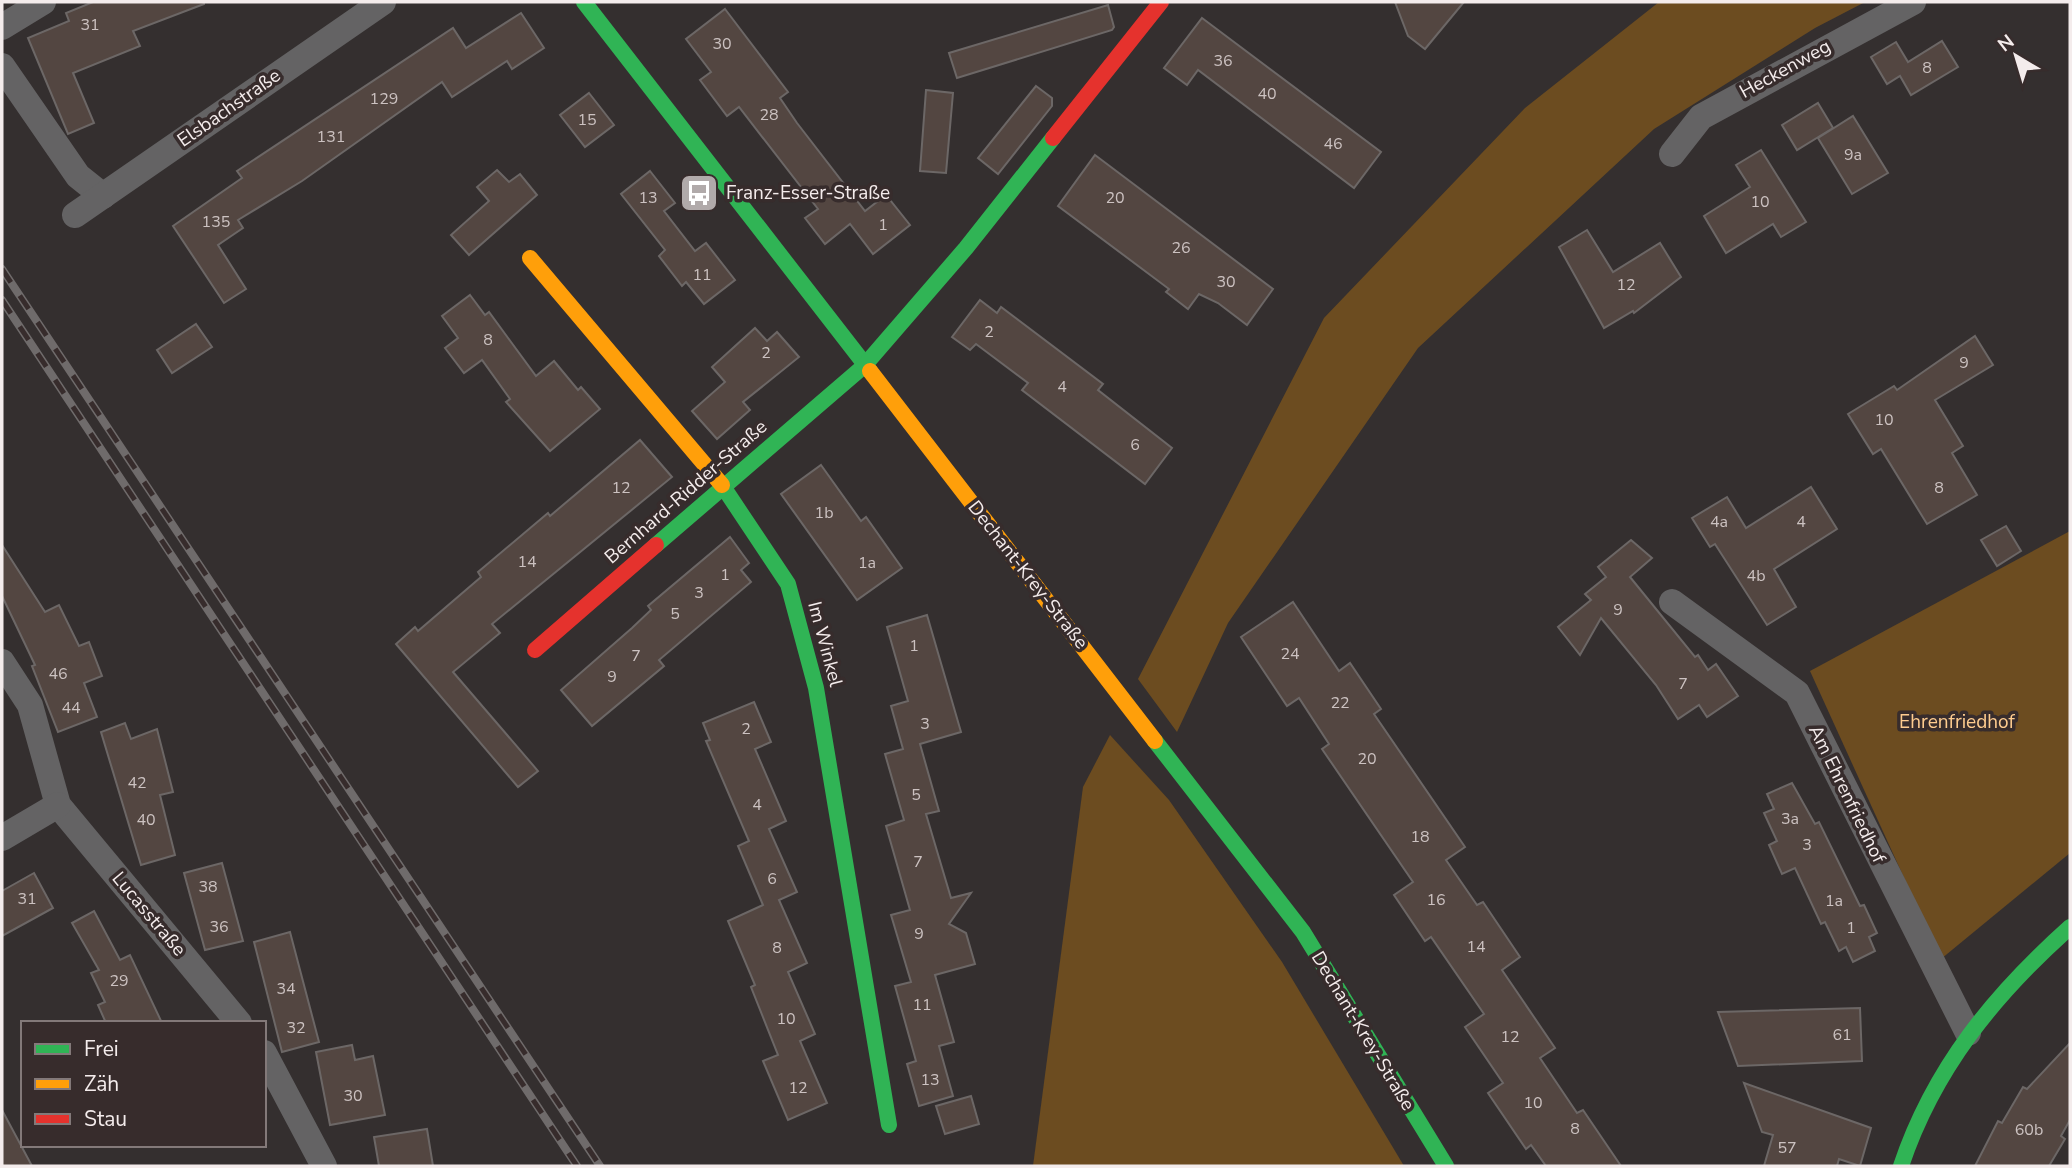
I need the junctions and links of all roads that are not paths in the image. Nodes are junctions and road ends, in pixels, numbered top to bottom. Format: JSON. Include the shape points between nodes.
{"nodes":[{"id":1,"x":43,"y":2,"type":"edge"},
{"id":2,"x":383,"y":2,"type":"edge"},
{"id":3,"x":584,"y":2,"type":"edge"},
{"id":4,"x":1161,"y":2,"type":"edge"},
{"id":5,"x":1913,"y":2,"type":"edge"},
{"id":6,"x":2,"y":27,"type":"edge"},
{"id":7,"x":2,"y":66,"type":"edge"},
{"id":8,"x":1672,"y":154,"type":"dead end"},
{"id":9,"x":103,"y":196,"type":"junction"},
{"id":10,"x":75,"y":215,"type":"dead end"},
{"id":11,"x":530,"y":258,"type":"dead end"},
{"id":12,"x":864,"y":366,"type":"junction"},
{"id":13,"x":724,"y":487,"type":"junction"},
{"id":14,"x":1672,"y":602,"type":"dead end"},
{"id":15,"x":535,"y":650,"type":"dead end"},
{"id":16,"x":2,"y":662,"type":"edge"},
{"id":17,"x":58,"y":805,"type":"junction"},
{"id":18,"x":2,"y":838,"type":"edge"},
{"id":19,"x":2070,"y":927,"type":"edge"},
{"id":20,"x":237,"y":1021,"type":"edge"},
{"id":21,"x":1968,"y":1033,"type":"junction"},
{"id":22,"x":266,"y":1057,"type":"edge"},
{"id":23,"x":889,"y":1125,"type":"dead end"},
{"id":24,"x":324,"y":1166,"type":"edge"},
{"id":25,"x":1446,"y":1166,"type":"edge"},
{"id":26,"x":1901,"y":1166,"type":"edge"}],
"edges":[{"from":1,"to":6,"type":"street"},
{"from":2,"to":9,"type":"street","name":"Elsbachstraße"},
{"from":3,"to":12,"type":"street","name":"Dechant-Krey-Straße"},
{"from":4,"to":12,"type":"street","via":[[965,248]]},
{"from":5,"to":8,"type":"street","name":"Heckenweg","via":[[1701,117]]},
{"from":7,"to":9,"type":"street","via":[[78,176]]},
{"from":9,"to":10,"type":"street","name":"Elsbachstraße"},
{"from":11,"to":13,"type":"street","name":"Im Winkel"},
{"from":12,"to":13,"type":"street","name":"Bernhard-Ridder-Straße"},
{"from":12,"to":25,"type":"street","name":"Dechant-Krey-Straße","via":[[1303,932]]},
{"from":13,"to":15,"type":"street","name":"Bernhard-Ridder-Straße"},
{"from":13,"to":23,"type":"street","name":"Im Winkel","via":[[788,584],[816,688]]},
{"from":14,"to":21,"type":"street","name":"Am Ehrenfriedhof","via":[[1797,693]]},
{"from":16,"to":17,"type":"street","name":"Lucasstraße","via":[[30,705]]},
{"from":17,"to":18,"type":"street"},
{"from":17,"to":20,"type":"street","name":"Lucasstraße"},
{"from":19,"to":21,"type":"street","via":[[2018,975]]},
{"from":21,"to":26,"type":"street","via":[[1934,1088]]},
{"from":22,"to":24,"type":"street"}]}
